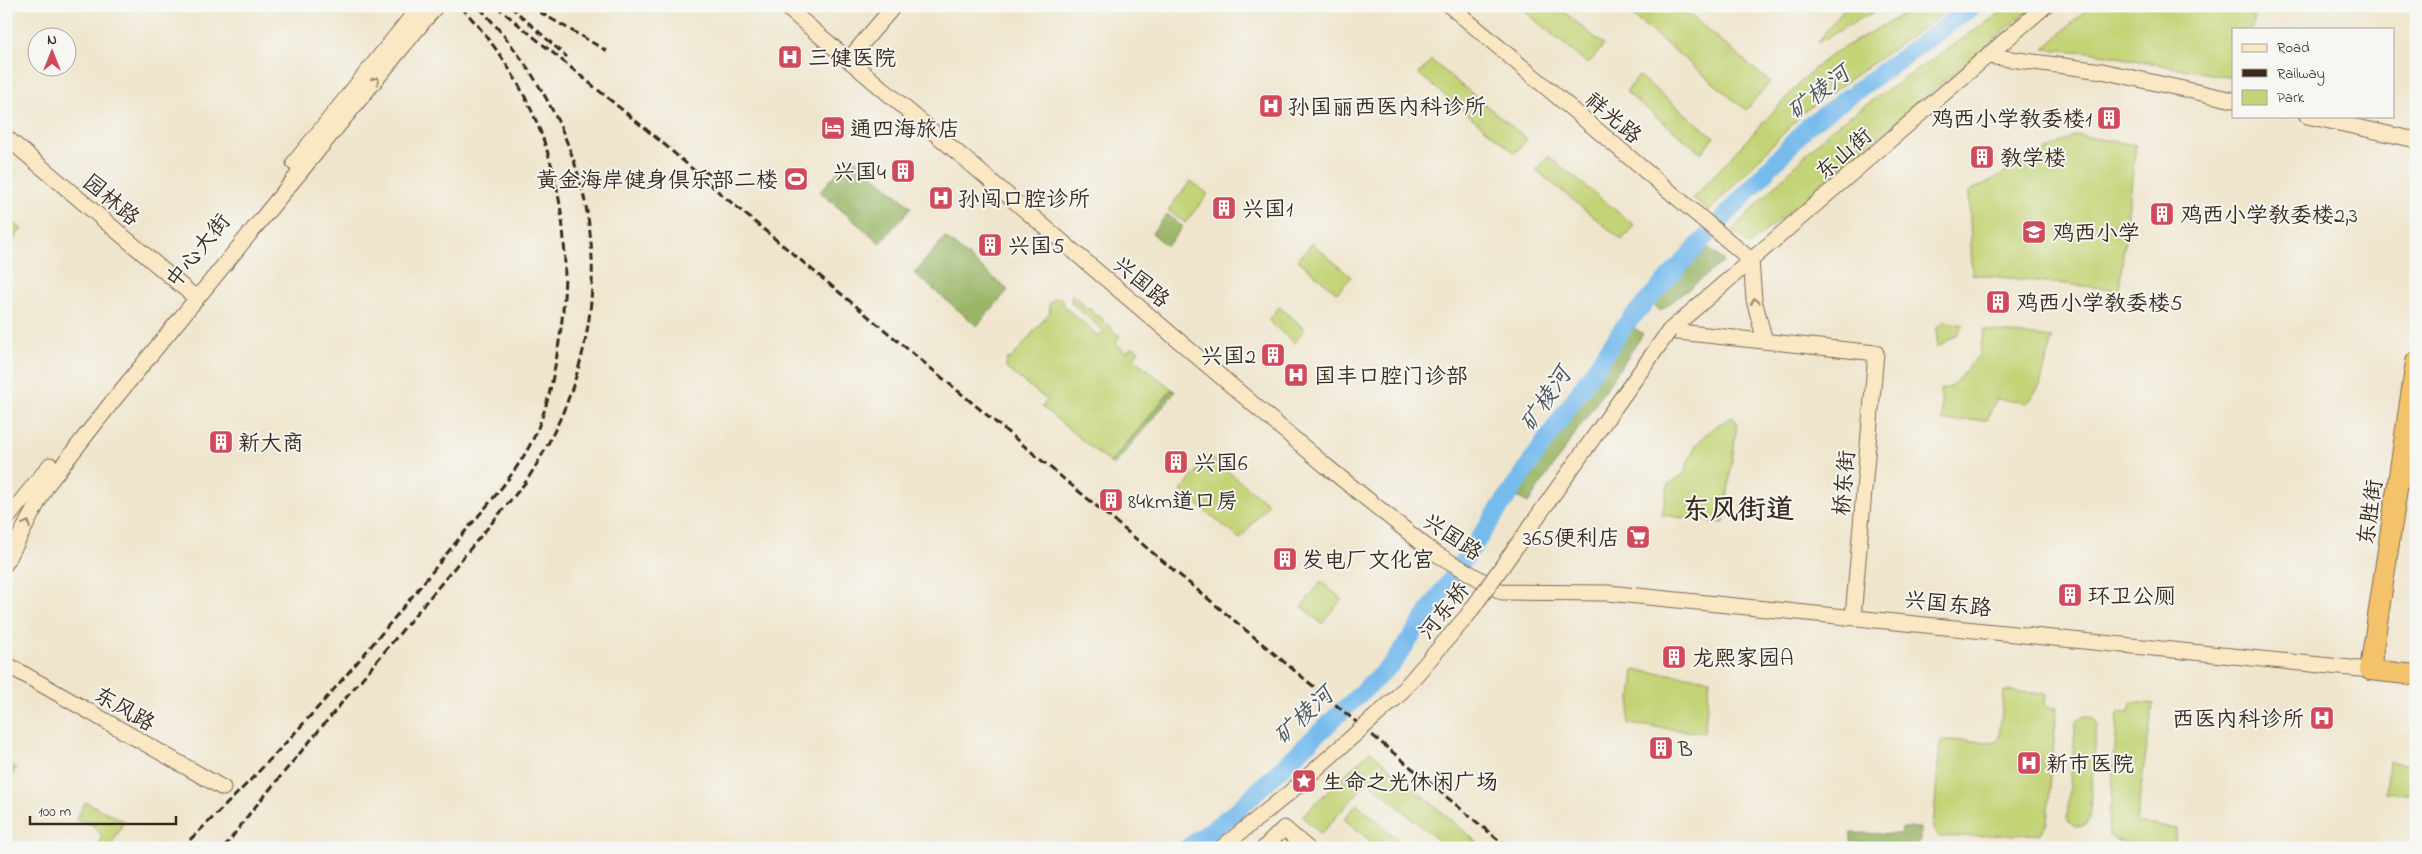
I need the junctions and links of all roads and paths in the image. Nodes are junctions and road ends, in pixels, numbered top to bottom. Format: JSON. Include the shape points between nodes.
{"nodes":[{"id":1,"x":420,"y":6,"type":"edge"},
{"id":2,"x":436,"y":6,"type":"edge"},
{"id":3,"x":785,"y":6,"type":"edge"},
{"id":4,"x":894,"y":6,"type":"edge"},
{"id":5,"x":1450,"y":6,"type":"edge"},
{"id":6,"x":2045,"y":6,"type":"edge"},
{"id":7,"x":1988,"y":56,"type":"junction"},
{"id":8,"x":848,"y":60,"type":"junction"},
{"id":9,"x":2232,"y":100,"type":"edge"},
{"id":10,"x":2316,"y":118,"type":"edge"},
{"id":11,"x":6,"y":137,"type":"edge"},
{"id":12,"x":2416,"y":140,"type":"edge"},
{"id":13,"x":1751,"y":260,"type":"junction"},
{"id":14,"x":190,"y":293,"type":"junction"},
{"id":15,"x":1669,"y":332,"type":"junction"},
{"id":16,"x":1765,"y":341,"type":"junction"},
{"id":17,"x":2416,"y":362,"type":"edge"},
{"id":18,"x":6,"y":520,"type":"edge"},
{"id":19,"x":6,"y":563,"type":"edge"},
{"id":20,"x":1479,"y":579,"type":"joint"},
{"id":21,"x":1853,"y":617,"type":"junction"},
{"id":22,"x":6,"y":664,"type":"edge"},
{"id":23,"x":2370,"y":670,"type":"junction"},
{"id":24,"x":2416,"y":675,"type":"edge"},
{"id":25,"x":223,"y":788,"type":"dead end"},
{"id":26,"x":1221,"y":848,"type":"edge"},
{"id":27,"x":1264,"y":848,"type":"edge"},
{"id":28,"x":1307,"y":848,"type":"edge"}],
"edges":[{"from":1,"to":14,"type":"main road","name":"中心大街"},
{"from":19,"to":2,"type":"main road","name":"中心大街","one_way":true,"via":[[47,486]]},
{"from":3,"to":8,"type":"main road","name":"兴国路"},
{"from":4,"to":8,"type":"main road"},
{"from":5,"to":13,"type":"main road","name":"祥光路"},
{"from":6,"to":7,"type":"main road","name":"东山街"},
{"from":7,"to":9,"type":"main road","via":[[2102,71]]},
{"from":7,"to":13,"type":"main road","name":"东山街"},
{"from":8,"to":20,"type":"main road","name":"兴国路","via":[[1313,455],[1433,552]]},
{"from":10,"to":12,"type":"main road"},
{"from":11,"to":14,"type":"main road","name":"园林路"},
{"from":13,"to":15,"type":"main road","name":"东山街"},
{"from":16,"to":13,"type":"main road","one_way":true,"via":[[1754,300]]},
{"from":14,"to":18,"type":"main road","name":"中心大街"},
{"from":15,"to":16,"type":"main road"},
{"from":15,"to":26,"type":"main road","name":"河东桥","bridge":true,"via":[[1460,624],[1396,698]]},
{"from":16,"to":21,"type":"main road","name":"桥东街","via":[[1876,353]]},
{"from":17,"to":23,"type":"highway","name":"东胜街"},
{"from":20,"to":21,"type":"main road","name":"兴国东路","via":[[1506,593],[1608,593]]},
{"from":21,"to":23,"type":"main road","name":"兴国东路"},
{"from":22,"to":25,"type":"main road","name":"东风路"},
{"from":23,"to":24,"type":"highway","name":"兴国东路"},
{"from":27,"to":28,"type":"main road","via":[[1284,828]]}]}
